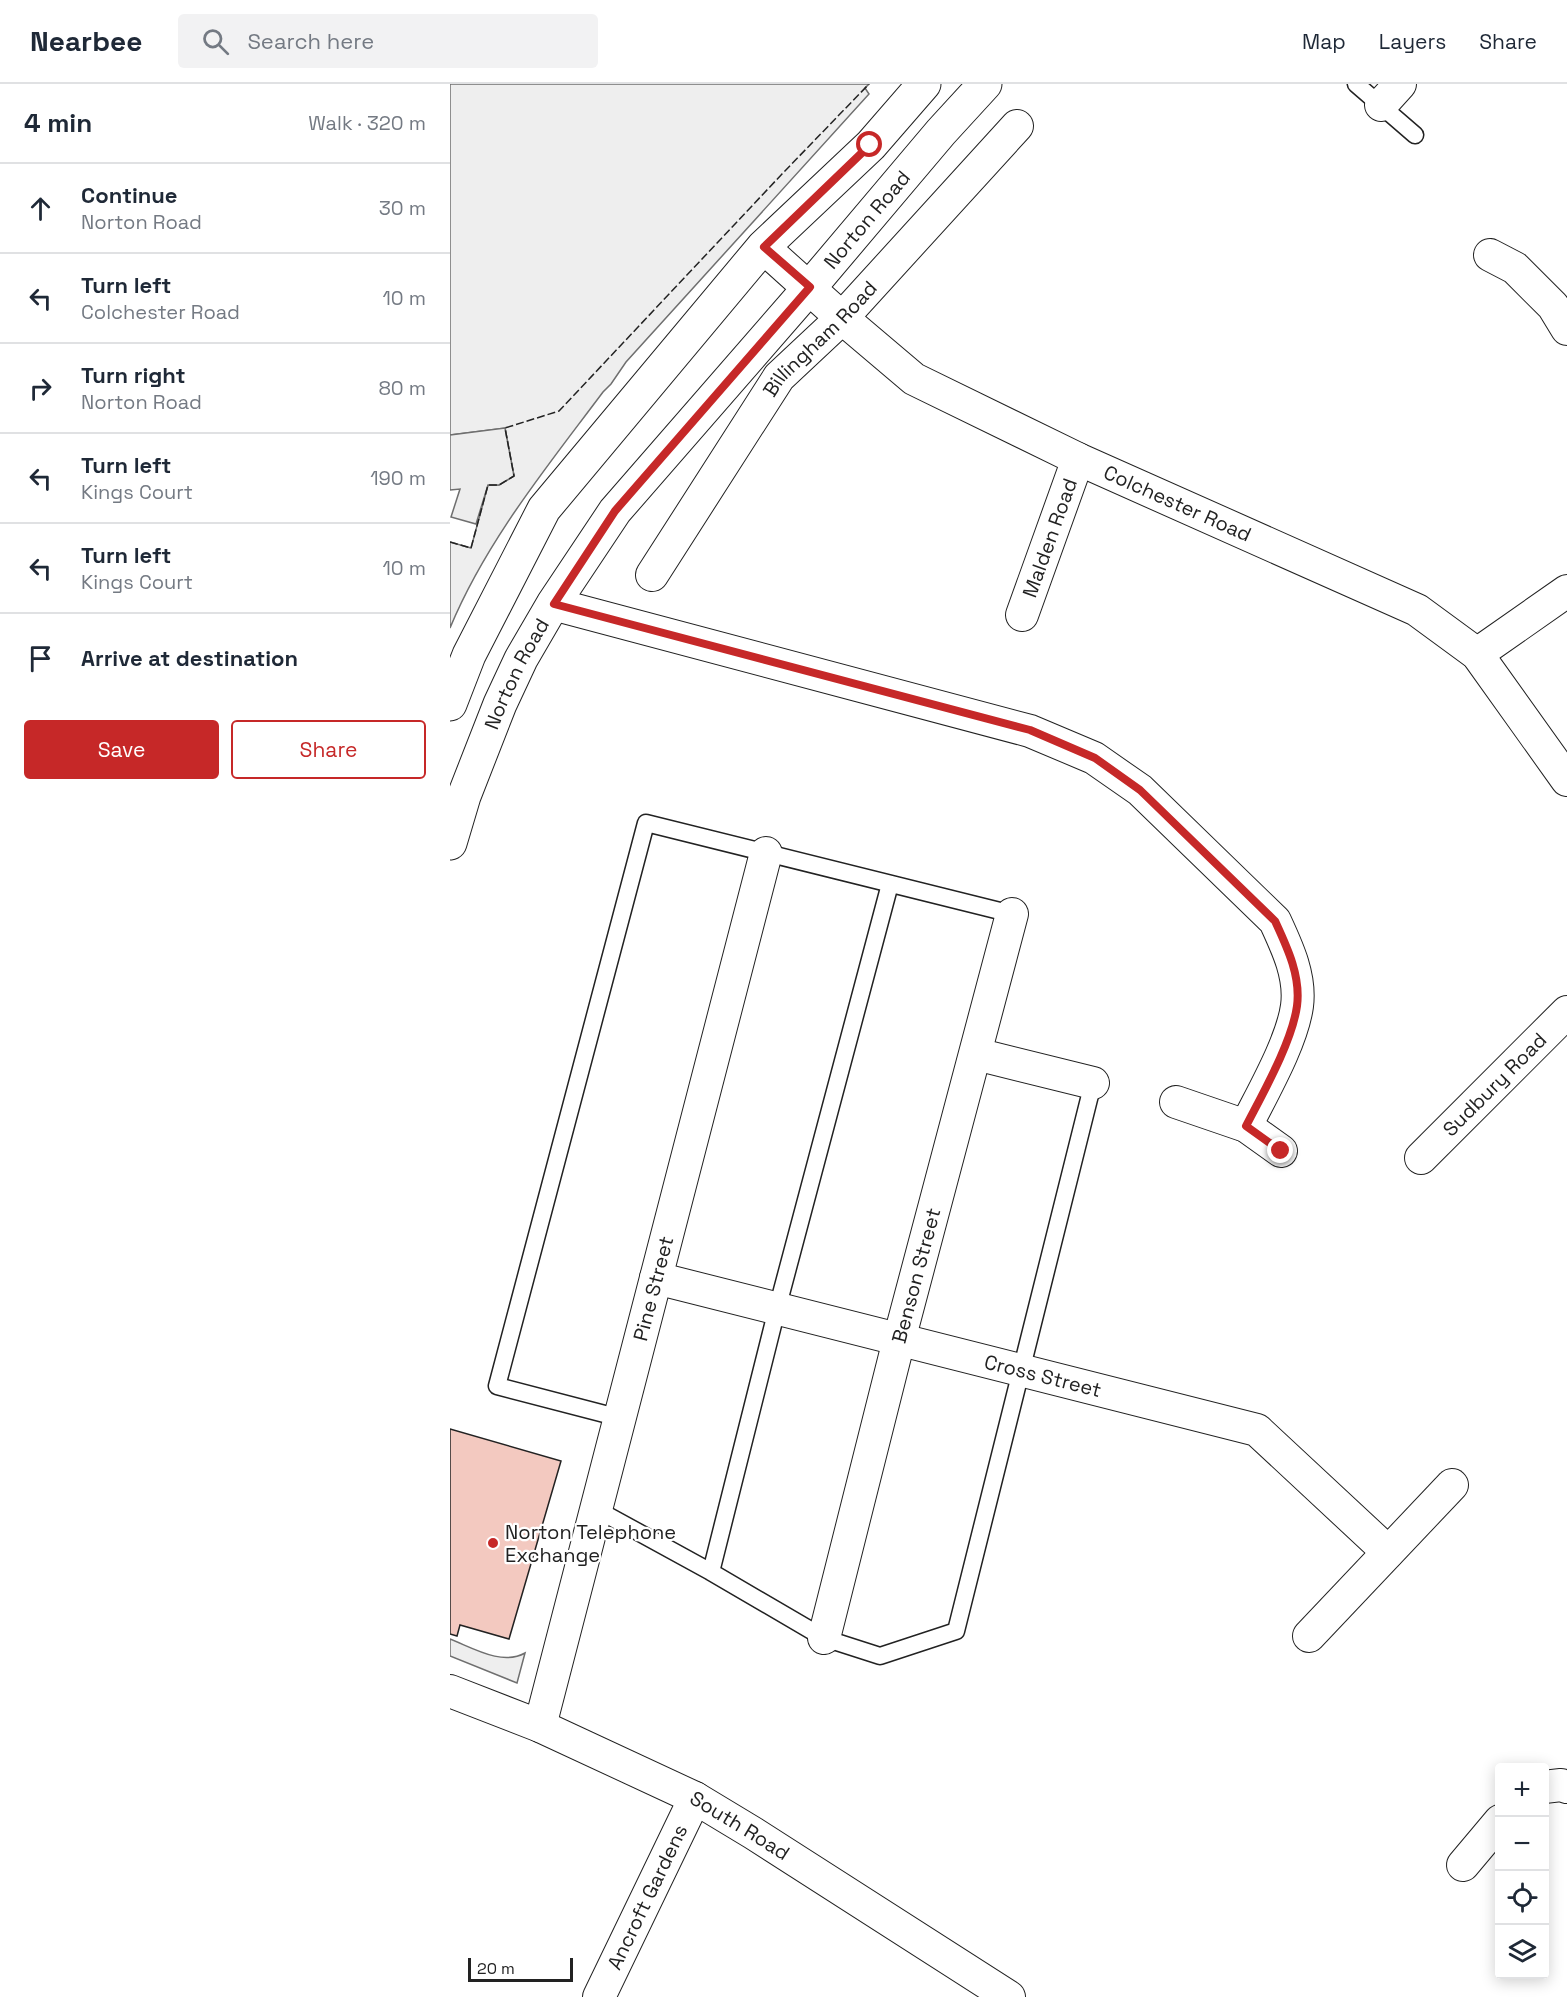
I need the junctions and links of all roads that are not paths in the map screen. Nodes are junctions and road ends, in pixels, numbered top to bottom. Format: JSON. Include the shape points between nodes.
{"nodes":[{"id":1,"x":924,"y":84,"type":"edge"},
{"id":2,"x":985,"y":84,"type":"edge"},
{"id":3,"x":1356,"y":84,"type":"edge"},
{"id":4,"x":1390,"y":94,"type":"edge"},
{"id":5,"x":1017,"y":126,"type":"dead end"},
{"id":6,"x":1415,"y":135,"type":"dead end"},
{"id":7,"x":764,"y":247,"type":"junction"},
{"id":8,"x":1513,"y":258,"type":"dead end"},
{"id":9,"x":810,"y":287,"type":"junction"},
{"id":10,"x":842,"y":318,"type":"junction"},
{"id":11,"x":1567,"y":329,"type":"edge"},
{"id":12,"x":1078,"y":459,"type":"junction"},
{"id":13,"x":652,"y":575,"type":"dead end"},
{"id":14,"x":1567,"y":591,"type":"edge"},
{"id":15,"x":554,"y":604,"type":"junction"},
{"id":16,"x":1022,"y":615,"type":"dead end"},
{"id":17,"x":1477,"y":654,"type":"junction"},
{"id":18,"x":450,"y":704,"type":"edge"},
{"id":19,"x":1567,"y":780,"type":"edge"},
{"id":20,"x":450,"y":843,"type":"edge"},
{"id":21,"x":766,"y":853,"type":"junction"},
{"id":22,"x":890,"y":884,"type":"junction"},
{"id":23,"x":1012,"y":914,"type":"joint"},
{"id":24,"x":1567,"y":1012,"type":"edge"},
{"id":25,"x":976,"y":1054,"type":"junction"},
{"id":26,"x":1094,"y":1083,"type":"joint"},
{"id":27,"x":1176,"y":1101,"type":"dead end"},
{"id":28,"x":1246,"y":1126,"type":"junction"},
{"id":29,"x":1281,"y":1151,"type":"dead end"},
{"id":30,"x":1421,"y":1158,"type":"dead end"},
{"id":31,"x":656,"y":1278,"type":"junction"},
{"id":32,"x":777,"y":1309,"type":"junction"},
{"id":33,"x":900,"y":1340,"type":"junction"},
{"id":34,"x":1021,"y":1370,"type":"junction"},
{"id":35,"x":620,"y":1418,"type":"junction"},
{"id":36,"x":1452,"y":1485,"type":"dead end"},
{"id":37,"x":596,"y":1509,"type":"junction"},
{"id":38,"x":1388,"y":1552,"type":"junction"},
{"id":39,"x":711,"y":1572,"type":"junction"},
{"id":40,"x":1309,"y":1636,"type":"dead end"},
{"id":41,"x":824,"y":1638,"type":"junction"},
{"id":42,"x":450,"y":1691,"type":"edge"},
{"id":43,"x":540,"y":1725,"type":"junction"},
{"id":44,"x":1549,"y":1786,"type":"edge"},
{"id":45,"x":1567,"y":1787,"type":"edge"},
{"id":46,"x":695,"y":1798,"type":"junction"},
{"id":47,"x":1495,"y":1827,"type":"edge"},
{"id":48,"x":1463,"y":1865,"type":"dead end"},
{"id":49,"x":599,"y":1997,"type":"edge"},
{"id":50,"x":1009,"y":1997,"type":"edge"}],
"edges":[{"from":1,"to":7,"type":"main road","via":[[870,145]]},
{"from":2,"to":9,"type":"main road","name":"Norton Road"},
{"from":3,"to":4,"type":"lane"},
{"from":4,"to":6,"type":"lane"},
{"from":5,"to":10,"type":"street","name":"Billingham Road"},
{"from":7,"to":9,"type":"street","name":"Colchester Road"},
{"from":7,"to":18,"type":"main road","via":[[544,509],[469,655]]},
{"from":8,"to":11,"type":"street"},
{"from":9,"to":10,"type":"street","name":"Colchester Road"},
{"from":9,"to":15,"type":"main road","name":"Norton Road","via":[[615,511]]},
{"from":10,"to":12,"type":"street","name":"Colchester Road","via":[[914,380]]},
{"from":10,"to":13,"type":"street","name":"Billingham Road","via":[[779,376]]},
{"from":12,"to":16,"type":"street","name":"Malden Road"},
{"from":12,"to":17,"type":"street","name":"Colchester Road","via":[[1417,610]]},
{"from":14,"to":17,"type":"street"},
{"from":15,"to":20,"type":"main road","name":"Norton Road","via":[[500,704]]},
{"from":15,"to":28,"type":"street","via":[[1030,730],[1095,758],[1140,790],[1275,921],[1290,955],[1297,1005],[1274,1070]]},
{"from":17,"to":19,"type":"street","name":"Colchester Road"},
{"from":21,"to":22,"type":"lane"},
{"from":21,"to":31,"type":"street","name":"Pine Street"},
{"from":21,"to":35,"type":"lane","via":[[646,823],[496,1386]]},
{"from":22,"to":23,"type":"lane"},
{"from":22,"to":32,"type":"lane"},
{"from":23,"to":25,"type":"street","name":"Benson Street"},
{"from":24,"to":30,"type":"street","name":"Sudbury Road"},
{"from":25,"to":26,"type":"street"},
{"from":25,"to":33,"type":"street","name":"Benson Street"},
{"from":26,"to":34,"type":"lane"},
{"from":27,"to":28,"type":"street"},
{"from":28,"to":29,"type":"street"},
{"from":31,"to":32,"type":"street","name":"Cross Street"},
{"from":31,"to":35,"type":"street","name":"Pine Street"},
{"from":32,"to":33,"type":"street","name":"Cross Street"},
{"from":32,"to":39,"type":"lane"},
{"from":33,"to":34,"type":"street","name":"Cross Street"},
{"from":33,"to":41,"type":"street","name":"Benson Street"},
{"from":34,"to":38,"type":"street","name":"Cross Street","via":[[1257,1430]]},
{"from":34,"to":41,"type":"lane","via":[[956,1631],[880,1656]]},
{"from":35,"to":37,"type":"street","name":"Pine Street"},
{"from":36,"to":38,"type":"street"},
{"from":37,"to":39,"type":"lane"},
{"from":37,"to":43,"type":"street","name":"Pine Street"},
{"from":38,"to":40,"type":"street"},
{"from":39,"to":41,"type":"lane"},
{"from":42,"to":43,"type":"street","name":"South Road"},
{"from":43,"to":46,"type":"street","name":"South Road"},
{"from":44,"to":45,"type":"street"},
{"from":46,"to":49,"type":"street","name":"Ancroft Gardens"},
{"from":46,"to":50,"type":"street","name":"South Road"},
{"from":47,"to":48,"type":"street"}]}
